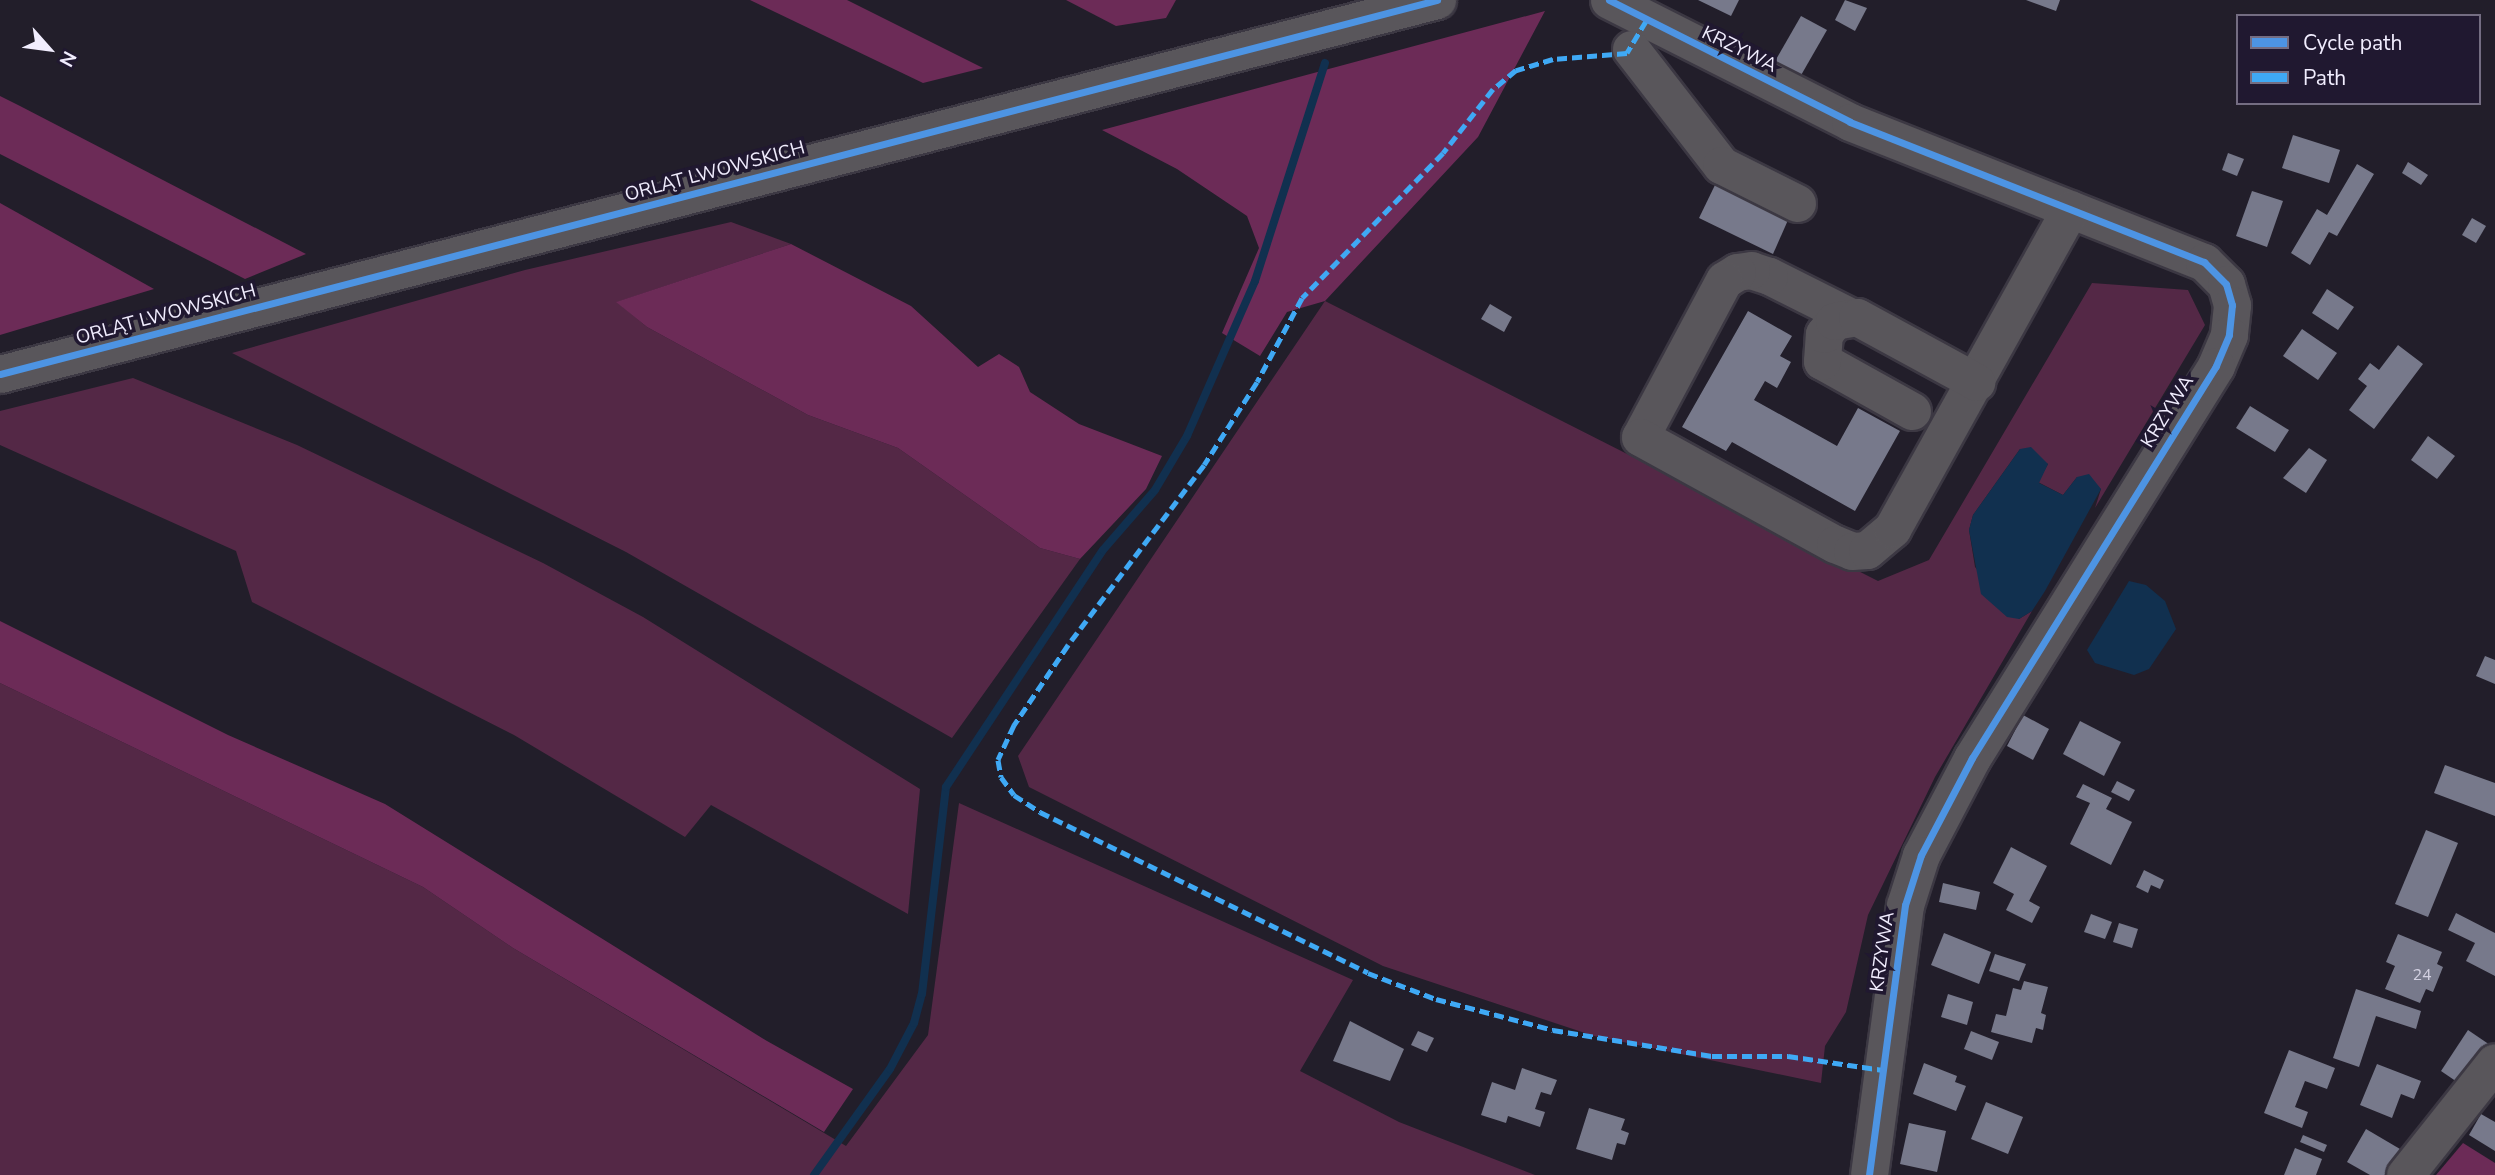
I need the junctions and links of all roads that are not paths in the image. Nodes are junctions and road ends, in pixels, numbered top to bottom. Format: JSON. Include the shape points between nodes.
{"nodes":[{"id":1,"x":1437,"y":0,"type":"edge"},
{"id":2,"x":1609,"y":0,"type":"edge"},
{"id":3,"x":1631,"y":49,"type":"dead end"},
{"id":4,"x":1797,"y":203,"type":"dead end"},
{"id":5,"x":2070,"y":209,"type":"junction"},
{"id":6,"x":1851,"y":317,"type":"junction"},
{"id":7,"x":0,"y":374,"type":"edge"},
{"id":8,"x":1976,"y":382,"type":"junction"},
{"id":9,"x":1912,"y":411,"type":"dead end"},
{"id":10,"x":2495,"y":1062,"type":"edge"},
{"id":11,"x":1869,"y":1175,"type":"edge"},
{"id":12,"x":2405,"y":1175,"type":"edge"}],
"edges":[{"from":1,"to":7,"type":"street","name":"ORLĄT LWOWSKICH"},
{"from":2,"to":5,"type":"street","name":"KRZYWA","via":[[1850,122]]},
{"from":3,"to":4,"type":"street","via":[[1721,165]]},
{"from":5,"to":8,"type":"street"},
{"from":5,"to":11,"type":"street","name":"KRZYWA","via":[[2204,262],[2226,284],[2232,305],[2229,335],[2216,366],[1972,758],[1921,855],[1905,905]]},
{"from":6,"to":8,"type":"street"},
{"from":6,"to":8,"type":"street","via":[[1769,276],[1737,272],[1724,280],[1640,437],[1835,544],[1867,551],[1892,529]]},
{"from":6,"to":9,"type":"street","via":[[1834,321],[1824,334],[1822,361]]},
{"from":10,"to":12,"type":"street"}]}
